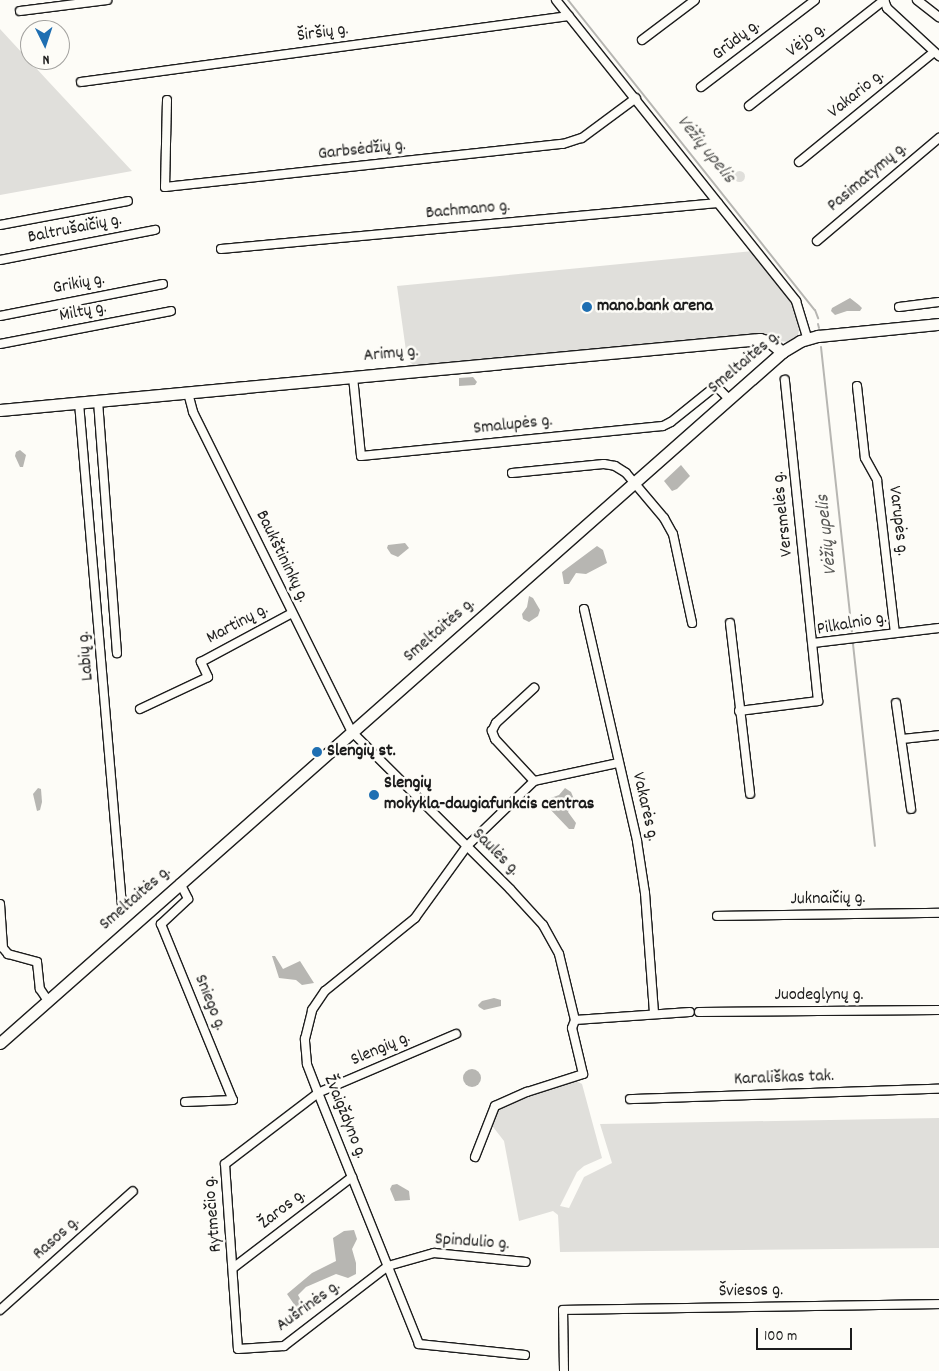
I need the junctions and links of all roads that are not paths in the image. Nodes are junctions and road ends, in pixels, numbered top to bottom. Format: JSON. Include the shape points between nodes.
{"nodes":[{"id":1,"x":107,"y":0,"type":"edge"},
{"id":2,"x":556,"y":0,"type":"edge"},
{"id":3,"x":695,"y":0,"type":"edge"},
{"id":4,"x":815,"y":0,"type":"edge"},
{"id":5,"x":884,"y":0,"type":"edge"},
{"id":6,"x":917,"y":0,"type":"edge"},
{"id":7,"x":20,"y":11,"type":"dead end"},
{"id":8,"x":569,"y":16,"type":"junction"},
{"id":9,"x":939,"y":17,"type":"edge"},
{"id":10,"x":642,"y":40,"type":"dead end"},
{"id":11,"x":937,"y":54,"type":"edge"},
{"id":12,"x":81,"y":82,"type":"dead end"},
{"id":13,"x":701,"y":87,"type":"dead end"},
{"id":14,"x":636,"y":98,"type":"junction"},
{"id":15,"x":167,"y":100,"type":"dead end"},
{"id":16,"x":749,"y":106,"type":"dead end"},
{"id":17,"x":939,"y":138,"type":"edge"},
{"id":18,"x":799,"y":162,"type":"dead end"},
{"id":19,"x":128,"y":201,"type":"dead end"},
{"id":20,"x":718,"y":203,"type":"junction"},
{"id":21,"x":0,"y":225,"type":"edge"},
{"id":22,"x":155,"y":230,"type":"dead end"},
{"id":23,"x":817,"y":241,"type":"dead end"},
{"id":24,"x":221,"y":249,"type":"dead end"},
{"id":25,"x":0,"y":260,"type":"edge"},
{"id":26,"x":163,"y":284,"type":"dead end"},
{"id":27,"x":939,"y":302,"type":"edge"},
{"id":28,"x":900,"y":307,"type":"dead end"},
{"id":29,"x":171,"y":311,"type":"dead end"},
{"id":30,"x":0,"y":316,"type":"edge"},
{"id":31,"x":939,"y":324,"type":"edge"},
{"id":32,"x":807,"y":338,"type":"junction"},
{"id":33,"x":0,"y":344,"type":"edge"},
{"id":34,"x":782,"y":352,"type":"junction"},
{"id":35,"x":353,"y":377,"type":"junction"},
{"id":36,"x":785,"y":380,"type":"dead end"},
{"id":37,"x":856,"y":386,"type":"dead end"},
{"id":38,"x":188,"y":393,"type":"junction"},
{"id":39,"x":729,"y":399,"type":"junction"},
{"id":40,"x":98,"y":401,"type":"junction"},
{"id":41,"x":79,"y":403,"type":"junction"},
{"id":42,"x":0,"y":410,"type":"edge"},
{"id":43,"x":512,"y":474,"type":"dead end"},
{"id":44,"x":635,"y":482,"type":"junction"},
{"id":45,"x":584,"y":609,"type":"dead end"},
{"id":46,"x":292,"y":614,"type":"junction"},
{"id":47,"x":692,"y":623,"type":"dead end"},
{"id":48,"x":730,"y":623,"type":"dead end"},
{"id":49,"x":939,"y":628,"type":"edge"},
{"id":50,"x":896,"y":633,"type":"junction"},
{"id":51,"x":813,"y":643,"type":"junction"},
{"id":52,"x":117,"y":653,"type":"dead end"},
{"id":53,"x":534,"y":688,"type":"dead end"},
{"id":54,"x":896,"y":704,"type":"dead end"},
{"id":55,"x":140,"y":709,"type":"dead end"},
{"id":56,"x":739,"y":710,"type":"junction"},
{"id":57,"x":352,"y":732,"type":"junction"},
{"id":58,"x":939,"y":735,"type":"edge"},
{"id":59,"x":902,"y":739,"type":"junction"},
{"id":60,"x":618,"y":762,"type":"junction"},
{"id":61,"x":534,"y":781,"type":"junction"},
{"id":62,"x":750,"y":794,"type":"dead end"},
{"id":63,"x":911,"y":809,"type":"dead end"},
{"id":64,"x":467,"y":846,"type":"junction"},
{"id":65,"x":180,"y":883,"type":"junction"},
{"id":66,"x":0,"y":904,"type":"edge"},
{"id":67,"x":122,"y":906,"type":"dead end"},
{"id":68,"x":939,"y":913,"type":"edge"},
{"id":69,"x":717,"y":916,"type":"dead end"},
{"id":70,"x":48,"y":1001,"type":"junction"},
{"id":71,"x":939,"y":1010,"type":"edge"},
{"id":72,"x":690,"y":1012,"type":"dead end"},
{"id":73,"x":699,"y":1012,"type":"dead end"},
{"id":74,"x":654,"y":1014,"type":"junction"},
{"id":75,"x":576,"y":1020,"type":"junction"},
{"id":76,"x":456,"y":1034,"type":"dead end"},
{"id":77,"x":0,"y":1043,"type":"edge"},
{"id":78,"x":939,"y":1088,"type":"edge"},
{"id":79,"x":318,"y":1093,"type":"junction"},
{"id":80,"x":630,"y":1099,"type":"dead end"},
{"id":81,"x":185,"y":1102,"type":"dead end"},
{"id":82,"x":475,"y":1157,"type":"dead end"},
{"id":83,"x":352,"y":1176,"type":"junction"},
{"id":84,"x":134,"y":1191,"type":"dead end"},
{"id":85,"x":526,"y":1262,"type":"dead end"},
{"id":86,"x":388,"y":1266,"type":"junction"},
{"id":87,"x":234,"y":1268,"type":"junction"},
{"id":88,"x":939,"y":1304,"type":"edge"},
{"id":89,"x":0,"y":1310,"type":"edge"},
{"id":90,"x":238,"y":1349,"type":"joint"},
{"id":91,"x":525,"y":1356,"type":"dead end"},
{"id":92,"x":564,"y":1371,"type":"edge"}],
"edges":[{"from":1,"to":7,"type":"street"},
{"from":2,"to":8,"type":"street"},
{"from":3,"to":10,"type":"street"},
{"from":4,"to":13,"type":"street","name":"Grūdų g."},
{"from":5,"to":11,"type":"street","via":[[887,8]]},
{"from":5,"to":16,"type":"street","name":"Vėjo g."},
{"from":6,"to":9,"type":"street"},
{"from":8,"to":12,"type":"street","name":"Širšių g."},
{"from":8,"to":14,"type":"street"},
{"from":11,"to":18,"type":"street","name":"Vakario g."},
{"from":14,"to":15,"type":"street","name":"Garbsėdžių g.","via":[[582,138],[563,144],[165,187]]},
{"from":14,"to":20,"type":"street"},
{"from":17,"to":23,"type":"street","name":"Pasimatymų g."},
{"from":19,"to":21,"type":"street"},
{"from":20,"to":24,"type":"street","name":"Bachmano g."},
{"from":20,"to":32,"type":"street","via":[[796,301]]},
{"from":22,"to":25,"type":"street","name":"Baltrušaičių g."},
{"from":26,"to":30,"type":"street","name":"Grikių g."},
{"from":27,"to":28,"type":"street"},
{"from":29,"to":33,"type":"street","name":"Miltų g."},
{"from":31,"to":32,"type":"main road","name":"Smeltaitės g."},
{"from":32,"to":34,"type":"main road","name":"Smeltaitės g."},
{"from":34,"to":35,"type":"main road","name":"Arimų g.","via":[[770,342],[760,339]]},
{"from":34,"to":39,"type":"main road","name":"Smeltaitės g."},
{"from":35,"to":38,"type":"main road","name":"Arimų g."},
{"from":35,"to":39,"type":"street","name":"Smalupės g.","via":[[361,456],[663,426],[716,386]]},
{"from":36,"to":51,"type":"street","name":"Versmelės g."},
{"from":37,"to":50,"type":"street","name":"Varupės g.","via":[[865,458],[877,480]]},
{"from":38,"to":40,"type":"main road","name":"Arimų g."},
{"from":38,"to":46,"type":"street","name":"Baukštininkų g.","via":[[193,412]]},
{"from":39,"to":44,"type":"main road","name":"Smeltaitės g."},
{"from":40,"to":41,"type":"main road","name":"Arimų g."},
{"from":40,"to":52,"type":"street"},
{"from":41,"to":42,"type":"main road","name":"Arimų g."},
{"from":41,"to":67,"type":"street","name":"Labių g."},
{"from":43,"to":44,"type":"street","via":[[607,464],[620,468]]},
{"from":44,"to":47,"type":"street","via":[[664,518],[672,534]]},
{"from":44,"to":57,"type":"main road","name":"Smeltaitės g."},
{"from":45,"to":60,"type":"street","name":"Vakarės g."},
{"from":46,"to":55,"type":"street","name":"Martinų g.","via":[[201,662],[208,677]]},
{"from":46,"to":57,"type":"street","name":"Baukštininkų g."},
{"from":48,"to":56,"type":"street"},
{"from":49,"to":50,"type":"street","name":"Pilkalnio g."},
{"from":50,"to":51,"type":"street","name":"Pilkalnio g."},
{"from":51,"to":56,"type":"street","name":"Pilkalnio g.","via":[[818,701]]},
{"from":53,"to":61,"type":"street","via":[[496,723],[492,732]]},
{"from":54,"to":59,"type":"street"},
{"from":56,"to":62,"type":"street"},
{"from":57,"to":64,"type":"street","name":"Saulės g."},
{"from":57,"to":65,"type":"main road","name":"Smeltaitės g."},
{"from":58,"to":59,"type":"street"},
{"from":59,"to":63,"type":"street"},
{"from":60,"to":61,"type":"street"},
{"from":60,"to":74,"type":"street","name":"Vakarės g.","via":[[637,841],[645,893]]},
{"from":61,"to":64,"type":"street","name":"Žvaigždyno g."},
{"from":64,"to":75,"type":"street","name":"Saulės g.","via":[[550,934]]},
{"from":64,"to":79,"type":"street","name":"Žvaigždyno g.","via":[[415,918],[325,991],[316,1002],[305,1039],[307,1064]]},
{"from":65,"to":70,"type":"main road","name":"Smeltaitės g."},
{"from":65,"to":81,"type":"street","name":"Sniego g.","via":[[188,899],[161,924],[233,1100]]},
{"from":66,"to":70,"type":"street","via":[[3,948],[8,954],[37,962],[40,990]]},
{"from":68,"to":69,"type":"street","name":"Juknaičių g."},
{"from":70,"to":77,"type":"main road","name":"Smeltaitės g."},
{"from":71,"to":73,"type":"street","name":"Juodeglynų g."},
{"from":72,"to":74,"type":"street"},
{"from":74,"to":75,"type":"street"},
{"from":75,"to":82,"type":"street","name":"Saulės g.","via":[[572,1028],[583,1074],[494,1106]]},
{"from":76,"to":79,"type":"street","name":"Slengių g."},
{"from":78,"to":80,"type":"street","name":"Karališkas tak."},
{"from":79,"to":83,"type":"street","name":"Žvaigždyno g."},
{"from":79,"to":87,"type":"street","name":"Rytmečio g.","via":[[225,1164]]},
{"from":83,"to":86,"type":"street","name":"Žvaigždyno g."},
{"from":83,"to":87,"type":"street","name":"Žaros g."},
{"from":84,"to":89,"type":"street","name":"Rasos g."},
{"from":85,"to":86,"type":"street","name":"Spindulio g.","via":[[434,1253]]},
{"from":86,"to":90,"type":"street","name":"Aušrinės g.","via":[[284,1346]]},
{"from":86,"to":91,"type":"street","name":"Žvaigždyno g.","via":[[419,1344]]},
{"from":87,"to":90,"type":"street","name":"Rytmečio g."},
{"from":88,"to":92,"type":"street","name":"Šviesos g.","via":[[563,1310]]}]}
